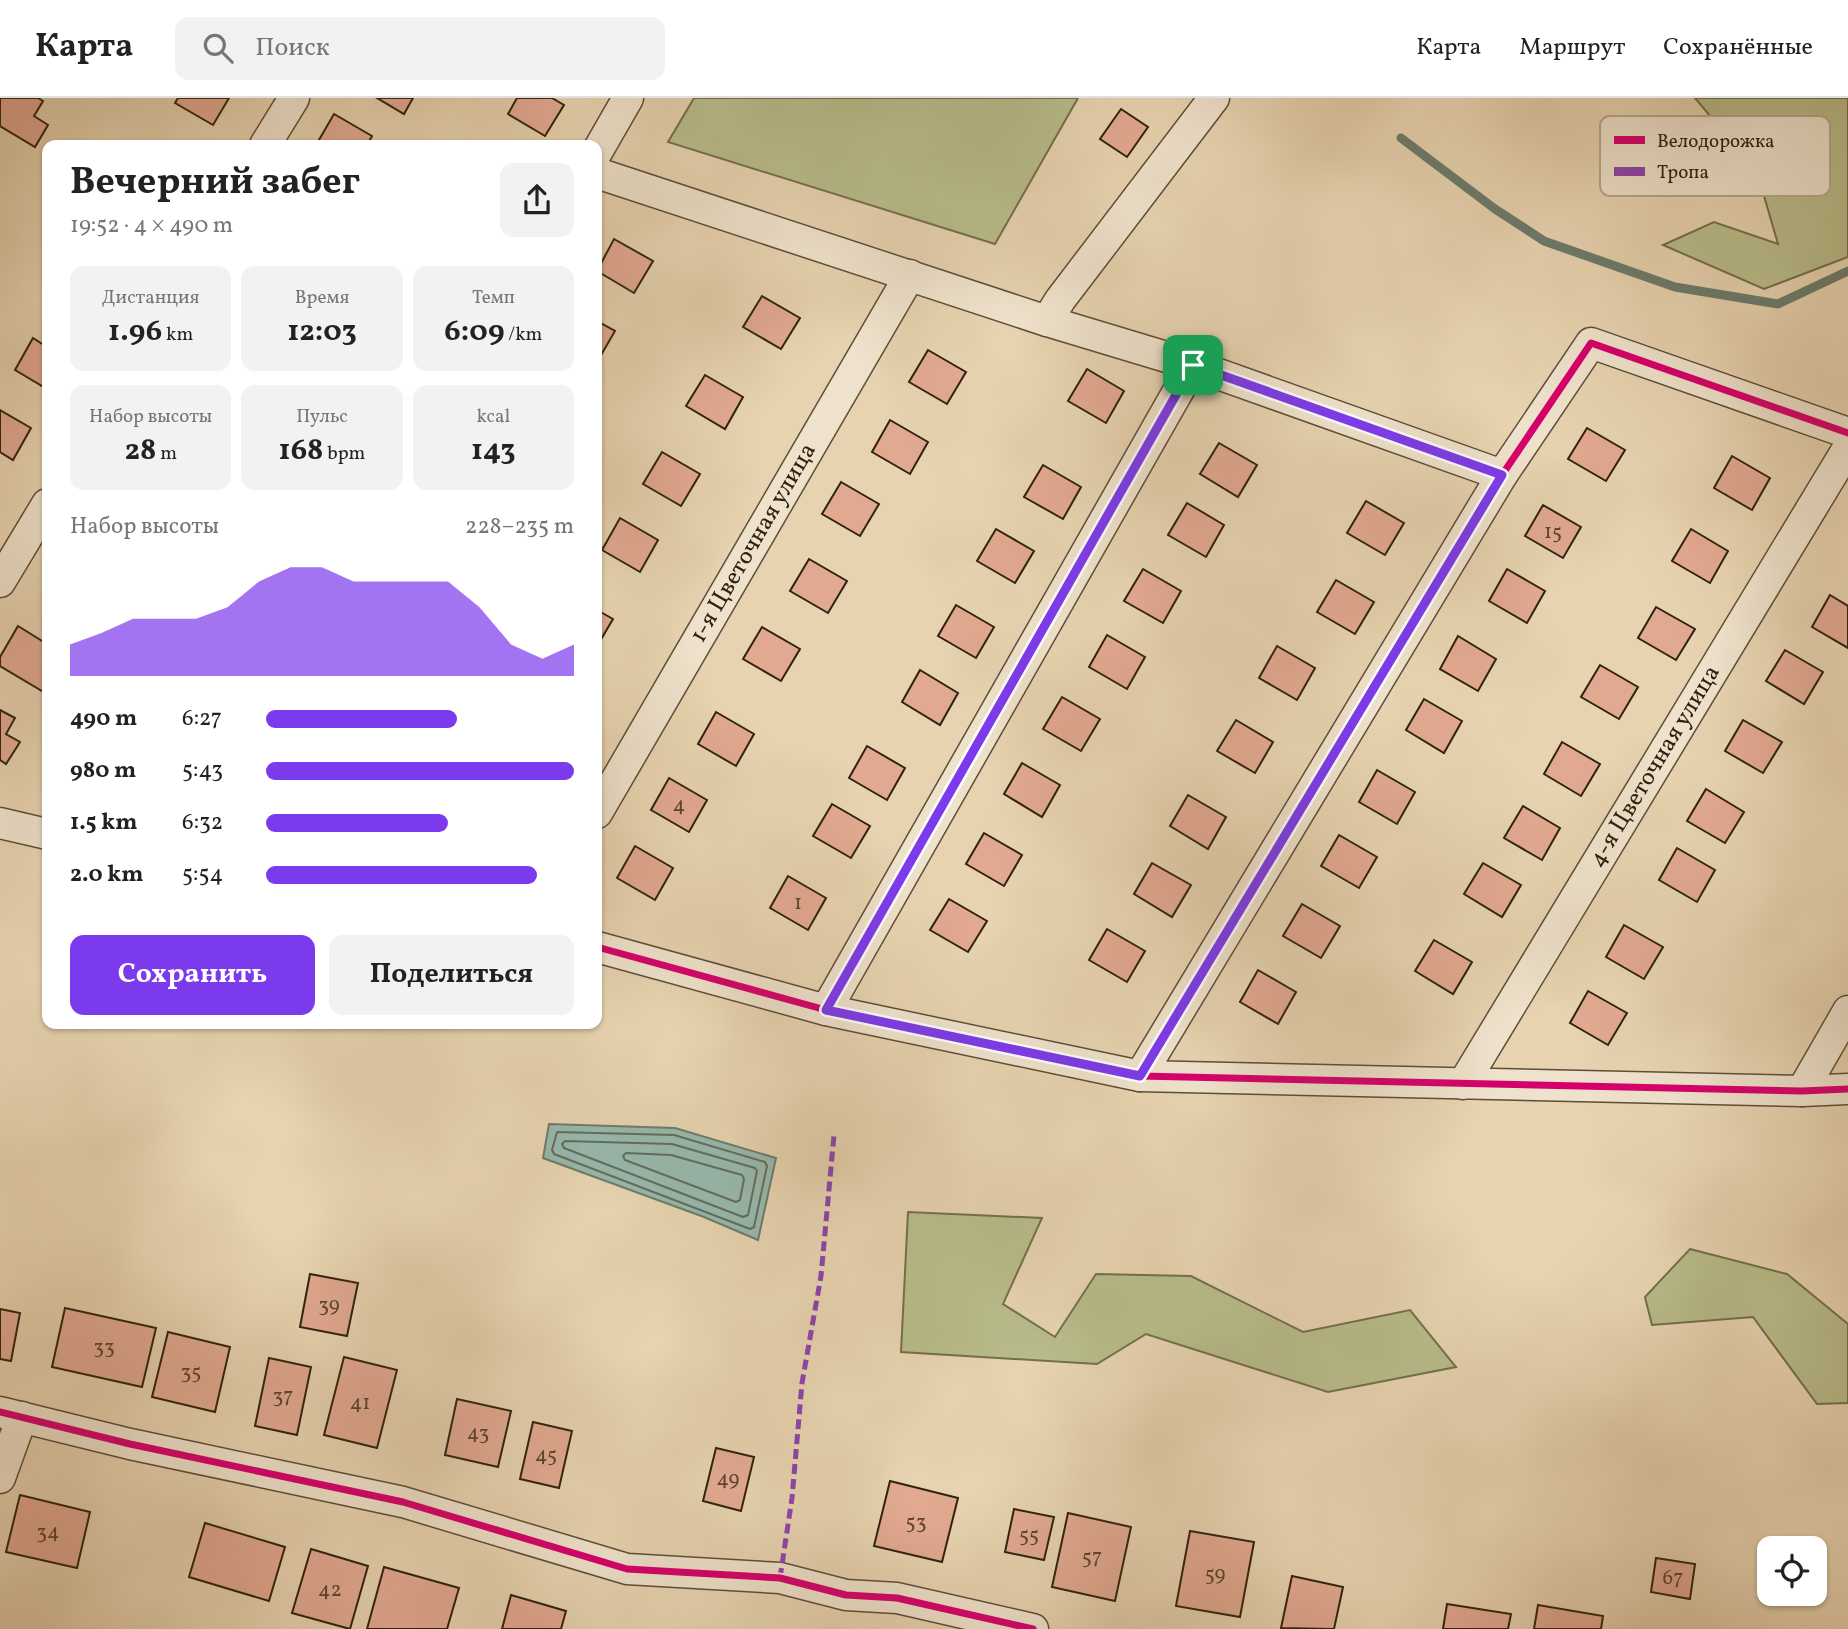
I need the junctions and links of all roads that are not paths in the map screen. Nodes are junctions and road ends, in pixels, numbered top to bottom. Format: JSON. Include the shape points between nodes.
{"nodes":[{"id":1,"x":294,"y":98,"type":"edge"},
{"id":2,"x":628,"y":98,"type":"edge"},
{"id":3,"x":1214,"y":98,"type":"edge"},
{"id":4,"x":268,"y":140,"type":"edge"},
{"id":5,"x":602,"y":143,"type":"edge"},
{"id":6,"x":602,"y":175,"type":"edge"},
{"id":7,"x":910,"y":275,"type":"junction"},
{"id":8,"x":1047,"y":321,"type":"junction"},
{"id":9,"x":1193,"y":365,"type":"junction"},
{"id":10,"x":1848,"y":433,"type":"edge"},
{"id":11,"x":1848,"y":448,"type":"edge"},
{"id":12,"x":1502,"y":475,"type":"junction"},
{"id":13,"x":42,"y":512,"type":"edge"},
{"id":14,"x":0,"y":582,"type":"edge"},
{"id":15,"x":602,"y":804,"type":"edge"},
{"id":16,"x":0,"y":823,"type":"edge"},
{"id":17,"x":42,"y":833,"type":"edge"},
{"id":18,"x":602,"y":948,"type":"edge"},
{"id":19,"x":826,"y":1010,"type":"junction"},
{"id":20,"x":1848,"y":1011,"type":"edge"},
{"id":21,"x":1140,"y":1076,"type":"junction"},
{"id":22,"x":1463,"y":1084,"type":"junction"},
{"id":23,"x":1848,"y":1089,"type":"edge"},
{"id":24,"x":1802,"y":1091,"type":"junction"},
{"id":25,"x":11,"y":1414,"type":"edge"},
{"id":26,"x":0,"y":1478,"type":"edge"},
{"id":27,"x":1033,"y":1629,"type":"edge"}],
"edges":[{"from":1,"to":4,"type":"street"},
{"from":2,"to":5,"type":"street"},
{"from":3,"to":8,"type":"street"},
{"from":6,"to":7,"type":"street"},
{"from":7,"to":8,"type":"street"},
{"from":7,"to":15,"type":"street","name":"1-я Цветочная улица"},
{"from":8,"to":9,"type":"street"},
{"from":9,"to":12,"type":"street"},
{"from":9,"to":19,"type":"street"},
{"from":10,"to":12,"type":"street","via":[[1591,343]]},
{"from":11,"to":22,"type":"street","name":"4-я Цветочная улица"},
{"from":12,"to":21,"type":"street"},
{"from":13,"to":14,"type":"street"},
{"from":16,"to":17,"type":"street"},
{"from":18,"to":19,"type":"street"},
{"from":19,"to":21,"type":"street"},
{"from":20,"to":24,"type":"street"},
{"from":21,"to":22,"type":"street"},
{"from":22,"to":24,"type":"street"},
{"from":23,"to":24,"type":"street"},
{"from":25,"to":26,"type":"street"},
{"from":25,"to":27,"type":"street","via":[[403,1502],[627,1569],[780,1578],[846,1595],[897,1598]]}]}
